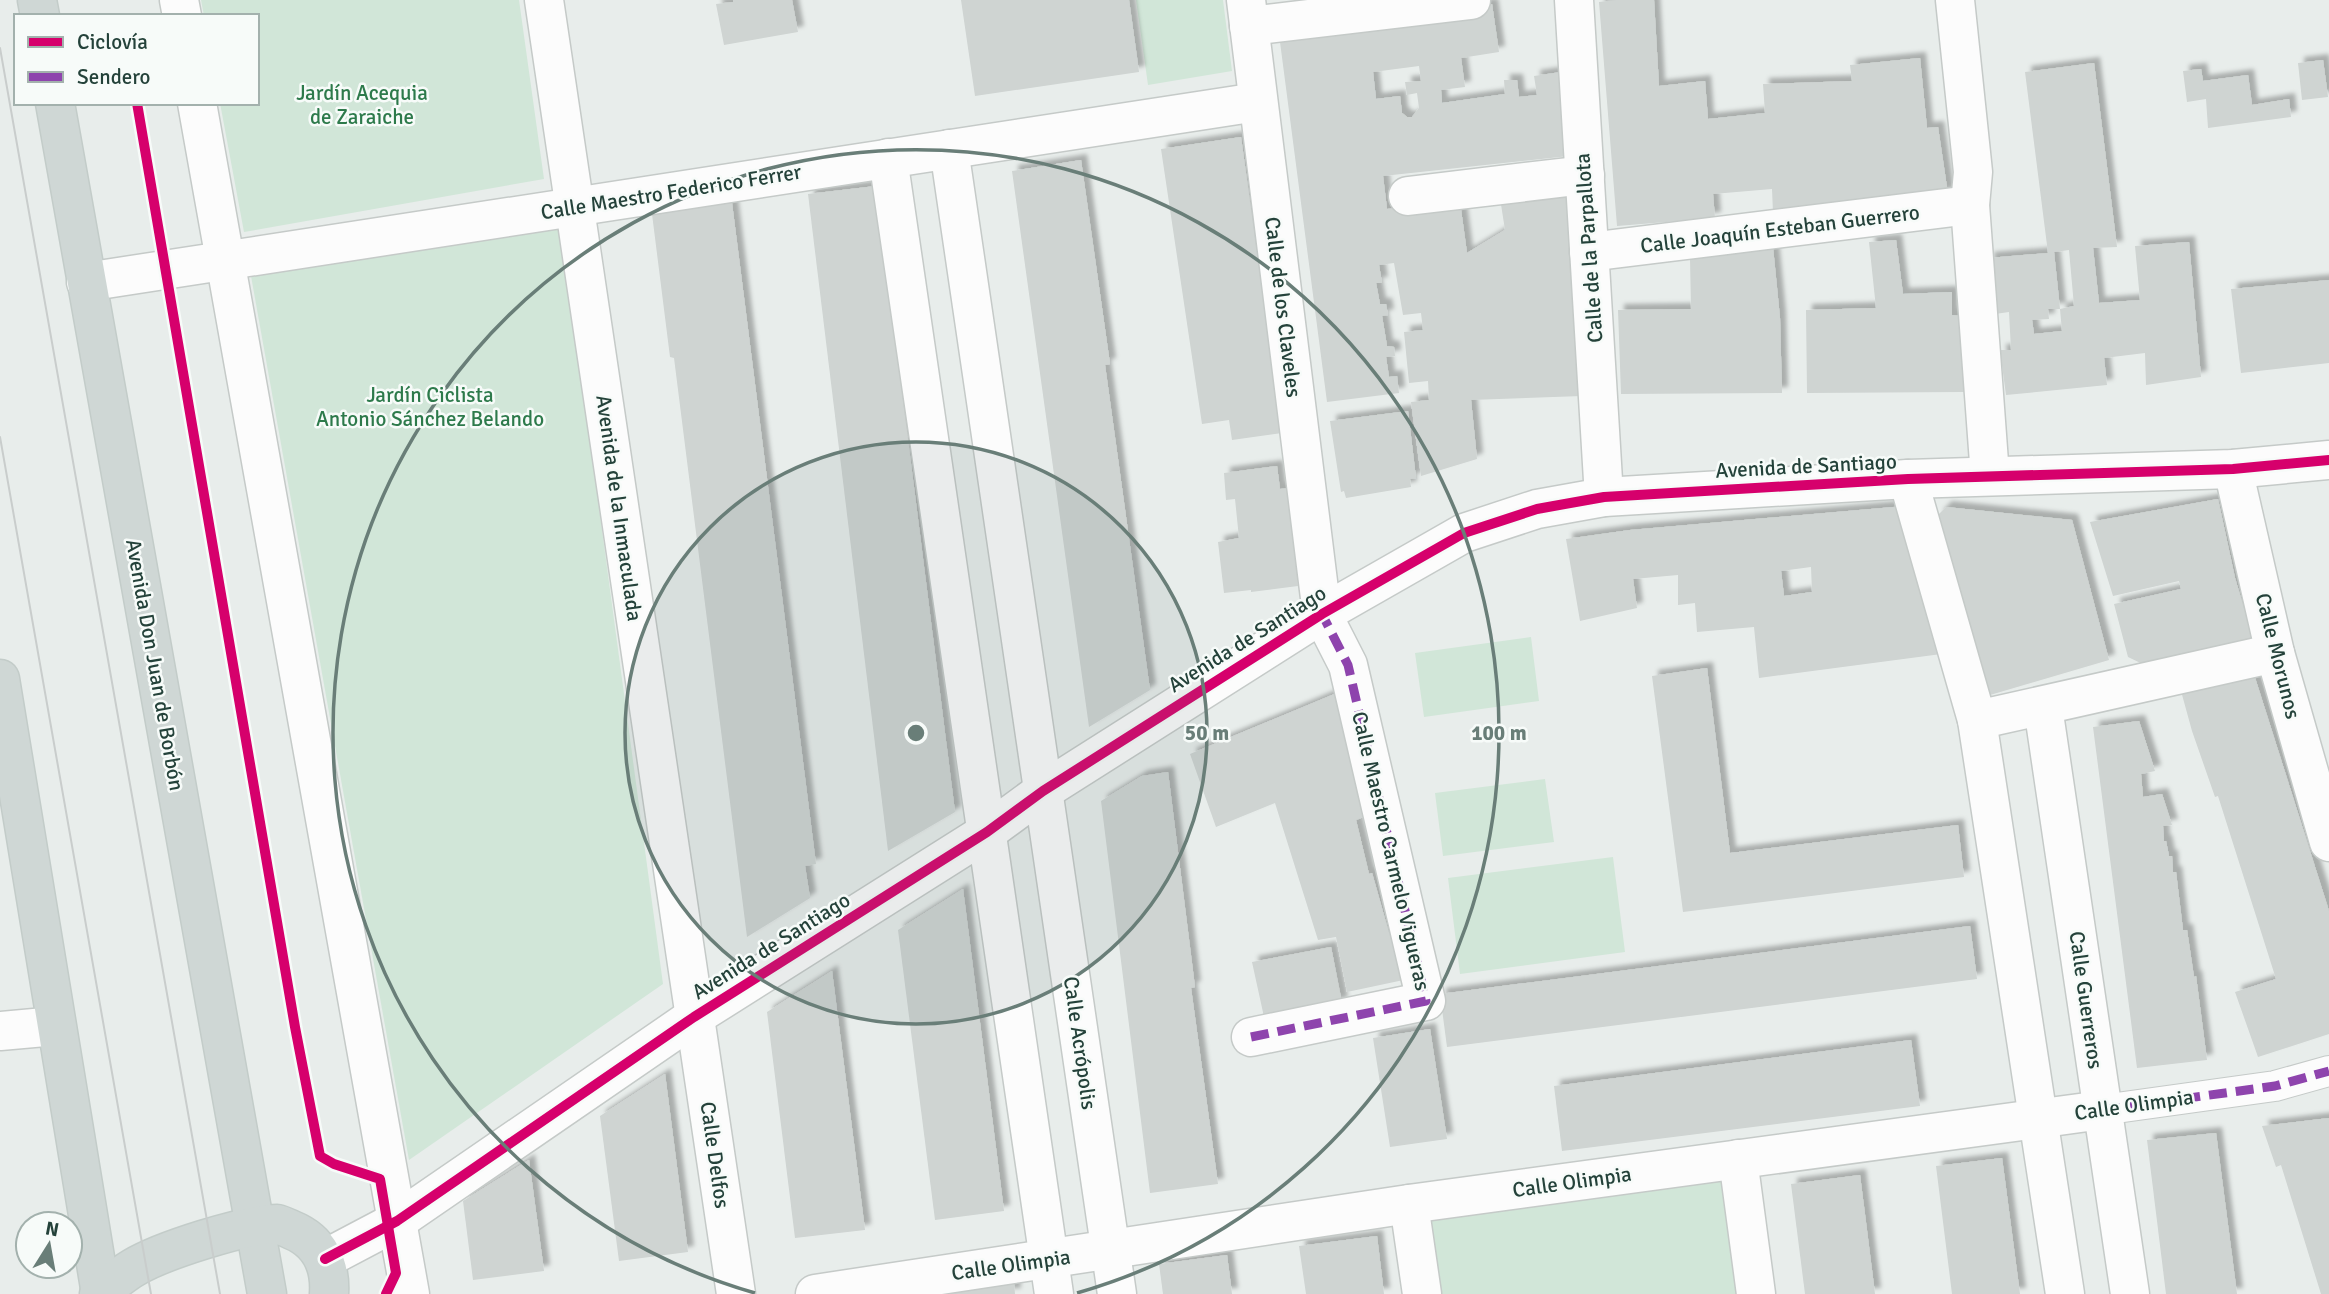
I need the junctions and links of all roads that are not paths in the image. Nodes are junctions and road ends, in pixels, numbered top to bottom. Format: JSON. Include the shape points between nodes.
{"nodes":[{"id":1,"x":544,"y":0,"type":"edge"},
{"id":2,"x":1471,"y":0,"type":"edge"},
{"id":3,"x":1574,"y":0,"type":"edge"},
{"id":4,"x":1955,"y":0,"type":"edge"},
{"id":5,"x":1247,"y":13,"type":"edge"},
{"id":6,"x":1257,"y":102,"type":"junction"},
{"id":7,"x":55,"y":105,"type":"edge"},
{"id":8,"x":197,"y":105,"type":"edge"},
{"id":9,"x":948,"y":149,"type":"junction"},
{"id":10,"x":888,"y":158,"type":"junction"},
{"id":11,"x":1585,"y":175,"type":"junction"},
{"id":12,"x":1408,"y":196,"type":"dead end"},
{"id":13,"x":1970,"y":205,"type":"junction"},
{"id":14,"x":574,"y":206,"type":"junction"},
{"id":15,"x":1590,"y":252,"type":"junction"},
{"id":16,"x":225,"y":260,"type":"junction"},
{"id":17,"x":86,"y":282,"type":"junction"},
{"id":18,"x":2329,"y":460,"type":"edge"},
{"id":19,"x":2233,"y":469,"type":"junction"},
{"id":20,"x":1990,"y":476,"type":"junction"},
{"id":21,"x":1908,"y":480,"type":"junction"},
{"id":22,"x":1605,"y":497,"type":"junction"},
{"id":23,"x":1322,"y":614,"type":"junction"},
{"id":24,"x":2275,"y":653,"type":"junction"},
{"id":25,"x":0,"y":679,"type":"edge"},
{"id":26,"x":2043,"y":707,"type":"junction"},
{"id":27,"x":1977,"y":720,"type":"junction"},
{"id":28,"x":1043,"y":791,"type":"junction"},
{"id":29,"x":987,"y":832,"type":"junction"},
{"id":30,"x":2329,"y":842,"type":"edge"},
{"id":31,"x":694,"y":1017,"type":"junction"},
{"id":32,"x":56,"y":1027,"type":"junction"},
{"id":33,"x":0,"y":1031,"type":"edge"},
{"id":34,"x":1251,"y":1037,"type":"dead end"},
{"id":35,"x":2329,"y":1071,"type":"edge"},
{"id":36,"x":2102,"y":1110,"type":"junction"},
{"id":37,"x":2038,"y":1118,"type":"junction"},
{"id":38,"x":1738,"y":1159,"type":"junction"},
{"id":39,"x":1409,"y":1204,"type":"junction"},
{"id":40,"x":397,"y":1221,"type":"junction"},
{"id":41,"x":257,"y":1227,"type":"junction"},
{"id":42,"x":1111,"y":1251,"type":"junction"},
{"id":43,"x":327,"y":1276,"type":"edge"},
{"id":44,"x":1052,"y":1277,"type":"edge"},
{"id":45,"x":100,"y":1294,"type":"edge"},
{"id":46,"x":267,"y":1294,"type":"edge"},
{"id":47,"x":410,"y":1294,"type":"edge"},
{"id":48,"x":736,"y":1294,"type":"edge"},
{"id":49,"x":815,"y":1294,"type":"edge"},
{"id":50,"x":1117,"y":1294,"type":"edge"},
{"id":51,"x":1422,"y":1294,"type":"edge"},
{"id":52,"x":1756,"y":1294,"type":"edge"},
{"id":53,"x":2065,"y":1294,"type":"edge"},
{"id":54,"x":2130,"y":1294,"type":"edge"}],
"edges":[{"from":1,"to":14,"type":"street","name":"Avenida de la Inmaculada"},
{"from":2,"to":5,"type":"street"},
{"from":3,"to":11,"type":"street","name":"Calle de la Parpallota"},
{"from":4,"to":13,"type":"street","via":[[1973,172]]},
{"from":5,"to":6,"type":"street","name":"Calle de los Claveles"},
{"from":6,"to":9,"type":"street","name":"Calle Maestro Federico Ferrer"},
{"from":6,"to":23,"type":"street","name":"Calle de los Claveles"},
{"from":7,"to":17,"type":"main road","name":"Avenida Don Juan de Borbón"},
{"from":8,"to":16,"type":"street"},
{"from":9,"to":10,"type":"street","name":"Calle Maestro Federico Ferrer"},
{"from":9,"to":28,"type":"street","name":"Calle Acrópolis"},
{"from":10,"to":14,"type":"street","name":"Calle Maestro Federico Ferrer"},
{"from":10,"to":29,"type":"street"},
{"from":11,"to":12,"type":"street"},
{"from":11,"to":15,"type":"street","name":"Calle de la Parpallota"},
{"from":13,"to":15,"type":"street","name":"Calle Joaquín Esteban Guerrero"},
{"from":13,"to":20,"type":"street"},
{"from":14,"to":16,"type":"street","name":"Calle Maestro Federico Ferrer"},
{"from":14,"to":31,"type":"street","name":"Avenida de la Inmaculada"},
{"from":15,"to":22,"type":"street","name":"Calle de la Parpallota"},
{"from":16,"to":17,"type":"street","name":"Calle Maestro Federico Ferrer"},
{"from":16,"to":40,"type":"street"},
{"from":17,"to":41,"type":"main road","name":"Avenida Don Juan de Borbón"},
{"from":18,"to":19,"type":"street","name":"Avenida de Santiago"},
{"from":19,"to":20,"type":"street","name":"Avenida de Santiago"},
{"from":19,"to":24,"type":"street","name":"Calle Morunos"},
{"from":20,"to":21,"type":"street","name":"Avenida de Santiago"},
{"from":21,"to":22,"type":"street","name":"Avenida de Santiago"},
{"from":21,"to":27,"type":"street"},
{"from":22,"to":23,"type":"street","name":"Avenida de Santiago","via":[[1537,509],[1464,533]]},
{"from":23,"to":28,"type":"street","name":"Avenida de Santiago"},
{"from":23,"to":34,"type":"street","name":"Calle Maestro Carmelo Vigueras","via":[[1348,664],[1426,1001]]},
{"from":24,"to":26,"type":"street"},
{"from":24,"to":30,"type":"street","name":"Calle Morunos"},
{"from":25,"to":32,"type":"main road"},
{"from":26,"to":27,"type":"street"},
{"from":26,"to":36,"type":"street","name":"Calle Guerreros"},
{"from":27,"to":37,"type":"street"},
{"from":28,"to":29,"type":"street","name":"Avenida de Santiago"},
{"from":28,"to":42,"type":"street","name":"Calle Acrópolis"},
{"from":29,"to":31,"type":"street","name":"Avenida de Santiago"},
{"from":29,"to":44,"type":"street"},
{"from":31,"to":40,"type":"street","name":"Avenida de Santiago"},
{"from":31,"to":48,"type":"street","name":"Calle Delfos"},
{"from":32,"to":33,"type":"street"},
{"from":32,"to":45,"type":"main road"},
{"from":35,"to":36,"type":"street","name":"Calle Olimpia","via":[[2275,1086]]},
{"from":36,"to":37,"type":"street","name":"Calle Olimpia"},
{"from":36,"to":54,"type":"street","name":"Calle Guerreros"},
{"from":37,"to":38,"type":"street","name":"Calle Olimpia"},
{"from":37,"to":53,"type":"street"},
{"from":38,"to":39,"type":"street","name":"Calle Olimpia"},
{"from":38,"to":52,"type":"street"},
{"from":39,"to":42,"type":"street","name":"Calle Olimpia"},
{"from":39,"to":51,"type":"street"},
{"from":40,"to":43,"type":"street","name":"Avenida de Santiago"},
{"from":40,"to":47,"type":"street"},
{"from":41,"to":43,"type":"main road","via":[[279,1224],[306,1235]]},
{"from":41,"to":45,"type":"main road","via":[[177,1248],[135,1267]]},
{"from":41,"to":46,"type":"main road","name":"Avenida Don Juan de Borbón"},
{"from":42,"to":44,"type":"street","name":"Calle Olimpia"},
{"from":42,"to":50,"type":"street","name":"Calle Acrópolis"},
{"from":44,"to":49,"type":"street","name":"Calle Olimpia"}]}
